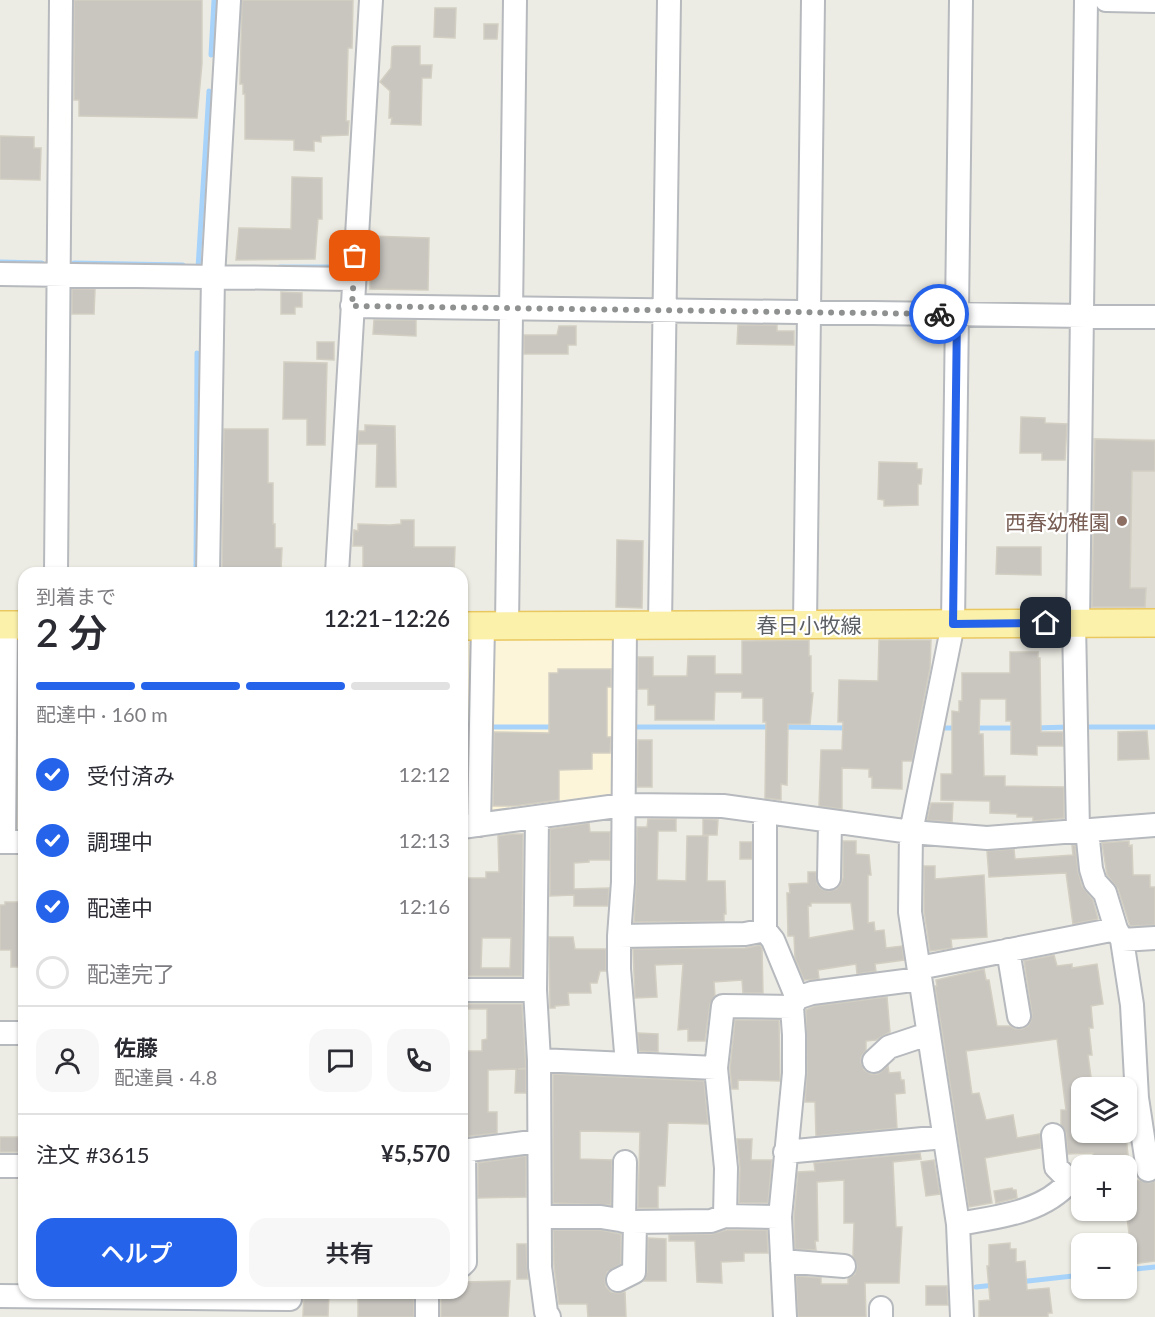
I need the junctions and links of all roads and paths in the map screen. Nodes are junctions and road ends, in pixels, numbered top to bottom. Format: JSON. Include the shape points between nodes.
{"nodes":[{"id":1,"x":61,"y":0,"type":"edge"},
{"id":2,"x":229,"y":0,"type":"edge"},
{"id":3,"x":371,"y":0,"type":"edge"},
{"id":4,"x":515,"y":0,"type":"edge"},
{"id":5,"x":669,"y":0,"type":"edge"},
{"id":6,"x":813,"y":0,"type":"edge"},
{"id":7,"x":961,"y":0,"type":"edge"},
{"id":8,"x":1086,"y":0,"type":"edge"},
{"id":9,"x":1106,"y":0,"type":"edge"},
{"id":10,"x":1155,"y":1,"type":"edge"},
{"id":11,"x":0,"y":274,"type":"edge"},
{"id":12,"x":59,"y":275,"type":"junction"},
{"id":13,"x":213,"y":277,"type":"junction"},
{"id":14,"x":353,"y":279,"type":"junction"},
{"id":15,"x":352,"y":306,"type":"junction"},
{"id":16,"x":511,"y":308,"type":"junction"},
{"id":17,"x":665,"y":310,"type":"junction"},
{"id":18,"x":809,"y":312,"type":"junction"},
{"id":19,"x":957,"y":314,"type":"junction"},
{"id":20,"x":1082,"y":316,"type":"junction"},
{"id":21,"x":1155,"y":317,"type":"edge"},
{"id":22,"x":56,"y":567,"type":"edge"},
{"id":23,"x":208,"y":567,"type":"edge"},
{"id":24,"x":338,"y":567,"type":"edge"},
{"id":25,"x":1076,"y":623,"type":"junction"},
{"id":26,"x":1155,"y":623,"type":"edge"},
{"id":27,"x":805,"y":624,"type":"junction"},
{"id":28,"x":953,"y":624,"type":"junction"},
{"id":29,"x":10,"y":625,"type":"edge"},
{"id":30,"x":625,"y":625,"type":"junction"},
{"id":31,"x":660,"y":625,"type":"junction"},
{"id":32,"x":484,"y":626,"type":"edge"},
{"id":33,"x":3,"y":681,"type":"edge"},
{"id":34,"x":624,"y":805,"type":"junction"},
{"id":35,"x":765,"y":813,"type":"junction"},
{"id":36,"x":537,"y":817,"type":"junction"},
{"id":37,"x":830,"y":820,"type":"junction"},
{"id":38,"x":1155,"y":825,"type":"edge"},
{"id":39,"x":471,"y":826,"type":"edge"},
{"id":40,"x":1082,"y":830,"type":"junction"},
{"id":41,"x":911,"y":832,"type":"junction"},
{"id":42,"x":9,"y":842,"type":"edge"},
{"id":43,"x":829,"y":878,"type":"dead end"},
{"id":44,"x":765,"y":930,"type":"junction"},
{"id":45,"x":1119,"y":934,"type":"junction"},
{"id":46,"x":619,"y":936,"type":"junction"},
{"id":47,"x":1155,"y":938,"type":"edge"},
{"id":48,"x":1008,"y":950,"type":"junction"},
{"id":49,"x":919,"y":974,"type":"junction"},
{"id":50,"x":468,"y":990,"type":"edge"},
{"id":51,"x":535,"y":990,"type":"junction"},
{"id":52,"x":794,"y":1002,"type":"junction"},
{"id":53,"x":1019,"y":1016,"type":"dead end"},
{"id":54,"x":0,"y":1033,"type":"edge"},
{"id":55,"x":18,"y":1033,"type":"edge"},
{"id":56,"x":928,"y":1034,"type":"junction"},
{"id":57,"x":539,"y":1060,"type":"junction"},
{"id":58,"x":874,"y":1061,"type":"dead end"},
{"id":59,"x":627,"y":1064,"type":"junction"},
{"id":60,"x":716,"y":1068,"type":"junction"},
{"id":61,"x":1053,"y":1135,"type":"dead end"},
{"id":62,"x":944,"y":1137,"type":"junction"},
{"id":63,"x":539,"y":1141,"type":"junction"},
{"id":64,"x":468,"y":1150,"type":"edge"},
{"id":65,"x":785,"y":1152,"type":"junction"},
{"id":66,"x":625,"y":1162,"type":"dead end"},
{"id":67,"x":0,"y":1166,"type":"edge"},
{"id":68,"x":18,"y":1166,"type":"edge"},
{"id":69,"x":1143,"y":1171,"type":"edge"},
{"id":70,"x":1071,"y":1177,"type":"edge"},
{"id":71,"x":1071,"y":1183,"type":"edge"},
{"id":72,"x":541,"y":1216,"type":"junction"},
{"id":73,"x":725,"y":1216,"type":"junction"},
{"id":74,"x":780,"y":1217,"type":"junction"},
{"id":75,"x":629,"y":1221,"type":"junction"},
{"id":76,"x":958,"y":1224,"type":"junction"},
{"id":77,"x":782,"y":1261,"type":"junction"},
{"id":78,"x":844,"y":1266,"type":"dead end"},
{"id":79,"x":618,"y":1280,"type":"dead end"},
{"id":80,"x":0,"y":1296,"type":"edge"},
{"id":81,"x":18,"y":1296,"type":"edge"},
{"id":82,"x":124,"y":1299,"type":"edge"},
{"id":83,"x":427,"y":1299,"type":"edge"},
{"id":84,"x":290,"y":1303,"type":"edge"},
{"id":85,"x":427,"y":1317,"type":"edge"},
{"id":86,"x":549,"y":1317,"type":"edge"},
{"id":87,"x":785,"y":1317,"type":"edge"},
{"id":88,"x":962,"y":1317,"type":"edge"}],
"edges":[{"from":1,"to":12,"type":"street"},
{"from":2,"to":13,"type":"street"},
{"from":3,"to":14,"type":"street"},
{"from":4,"to":16,"type":"street"},
{"from":5,"to":17,"type":"street"},
{"from":6,"to":18,"type":"street"},
{"from":7,"to":19,"type":"street"},
{"from":8,"to":20,"type":"street"},
{"from":9,"to":10,"type":"street"},
{"from":11,"to":12,"type":"street"},
{"from":12,"to":13,"type":"street"},
{"from":12,"to":22,"type":"street"},
{"from":13,"to":14,"type":"street"},
{"from":13,"to":23,"type":"street"},
{"from":14,"to":15,"type":"street"},
{"from":15,"to":16,"type":"street"},
{"from":15,"to":24,"type":"street"},
{"from":16,"to":17,"type":"street"},
{"from":16,"to":32,"type":"street"},
{"from":17,"to":18,"type":"street"},
{"from":17,"to":31,"type":"street"},
{"from":18,"to":19,"type":"street"},
{"from":18,"to":27,"type":"street"},
{"from":19,"to":20,"type":"street"},
{"from":19,"to":28,"type":"street"},
{"from":20,"to":21,"type":"street"},
{"from":20,"to":25,"type":"street"},
{"from":25,"to":26,"type":"main road","name":"春日小牧線"},
{"from":25,"to":28,"type":"main road","name":"春日小牧線"},
{"from":25,"to":40,"type":"street"},
{"from":27,"to":28,"type":"main road","name":"春日小牧線"},
{"from":27,"to":31,"type":"main road","name":"春日小牧線"},
{"from":28,"to":41,"type":"street"},
{"from":29,"to":33,"type":"street"},
{"from":30,"to":31,"type":"main road","name":"春日小牧線"},
{"from":30,"to":32,"type":"main road","name":"春日小牧線"},
{"from":30,"to":34,"type":"street"},
{"from":32,"to":39,"type":"street"},
{"from":33,"to":42,"type":"street"},
{"from":34,"to":35,"type":"street","via":[[723,806]]},
{"from":34,"to":36,"type":"street"},
{"from":34,"to":46,"type":"street"},
{"from":35,"to":37,"type":"street"},
{"from":35,"to":44,"type":"street"},
{"from":36,"to":39,"type":"street"},
{"from":36,"to":51,"type":"street"},
{"from":37,"to":41,"type":"street"},
{"from":37,"to":43,"type":"street"},
{"from":38,"to":40,"type":"street"},
{"from":40,"to":41,"type":"street","via":[[987,838]]},
{"from":40,"to":45,"type":"street","via":[[1095,882],[1105,893]]},
{"from":41,"to":49,"type":"street","via":[[910,912]]},
{"from":44,"to":46,"type":"street","via":[[745,934]]},
{"from":44,"to":52,"type":"street","via":[[773,940]]},
{"from":45,"to":47,"type":"street"},
{"from":45,"to":48,"type":"street"},
{"from":45,"to":69,"type":"street","via":[[1132,1005]]},
{"from":46,"to":59,"type":"street"},
{"from":48,"to":49,"type":"street"},
{"from":48,"to":53,"type":"street"},
{"from":49,"to":52,"type":"street","via":[[812,993]]},
{"from":49,"to":56,"type":"street"},
{"from":50,"to":51,"type":"street"},
{"from":51,"to":57,"type":"street"},
{"from":52,"to":60,"type":"street","via":[[723,1006]]},
{"from":52,"to":65,"type":"street","via":[[794,1073]]},
{"from":54,"to":55,"type":"street"},
{"from":56,"to":58,"type":"street","via":[[889,1047]]},
{"from":56,"to":62,"type":"street"},
{"from":57,"to":59,"type":"street"},
{"from":57,"to":63,"type":"street"},
{"from":59,"to":60,"type":"street"},
{"from":60,"to":73,"type":"street","via":[[726,1168]]},
{"from":61,"to":70,"type":"street","via":[[1056,1167]]},
{"from":62,"to":65,"type":"street"},
{"from":62,"to":76,"type":"street"},
{"from":63,"to":64,"type":"street"},
{"from":63,"to":72,"type":"street"},
{"from":65,"to":74,"type":"street"},
{"from":66,"to":75,"type":"street"},
{"from":67,"to":68,"type":"street"},
{"from":71,"to":76,"type":"street","via":[[1043,1202],[1012,1214]]},
{"from":72,"to":75,"type":"street"},
{"from":72,"to":86,"type":"street","via":[[540,1267]]},
{"from":73,"to":74,"type":"street"},
{"from":73,"to":75,"type":"street","via":[[711,1221]]},
{"from":74,"to":77,"type":"street"},
{"from":75,"to":79,"type":"street","via":[[634,1272]]},
{"from":76,"to":88,"type":"street"},
{"from":77,"to":78,"type":"street"},
{"from":77,"to":87,"type":"street"},
{"from":80,"to":81,"type":"street"},
{"from":82,"to":84,"type":"street"},
{"from":83,"to":85,"type":"street"}]}
